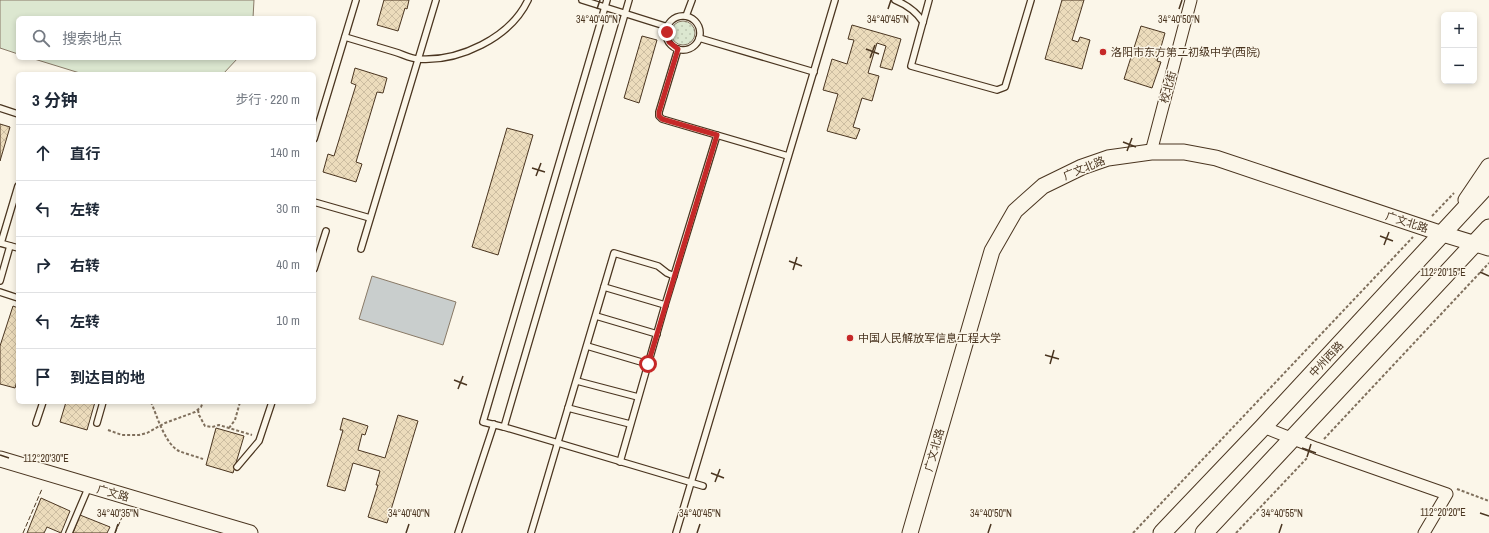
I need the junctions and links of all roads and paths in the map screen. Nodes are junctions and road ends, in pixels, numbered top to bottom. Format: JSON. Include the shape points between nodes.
{"nodes":[{"id":1,"x":356,"y":0,"type":"edge"},
{"id":2,"x":436,"y":0,"type":"edge"},
{"id":3,"x":528,"y":0,"type":"edge"},
{"id":4,"x":582,"y":0,"type":"edge"},
{"id":5,"x":607,"y":0,"type":"edge"},
{"id":6,"x":630,"y":0,"type":"edge"},
{"id":7,"x":692,"y":0,"type":"edge"},
{"id":8,"x":836,"y":0,"type":"edge"},
{"id":9,"x":895,"y":0,"type":"edge"},
{"id":10,"x":929,"y":0,"type":"edge"},
{"id":11,"x":1031,"y":0,"type":"edge"},
{"id":12,"x":1191,"y":0,"type":"edge"},
{"id":13,"x":605,"y":7,"type":"junction"},
{"id":14,"x":626,"y":13,"type":"junction"},
{"id":15,"x":686,"y":16,"type":"junction"},
{"id":16,"x":923,"y":22,"type":"junction"},
{"id":17,"x":668,"y":27,"type":"junction"},
{"id":18,"x":345,"y":37,"type":"junction"},
{"id":19,"x":699,"y":38,"type":"junction"},
{"id":20,"x":678,"y":49,"type":"junction"},
{"id":21,"x":417,"y":59,"type":"junction"},
{"id":22,"x":814,"y":72,"type":"junction"},
{"id":23,"x":0,"y":108,"type":"edge"},
{"id":24,"x":16,"y":113,"type":"edge"},
{"id":25,"x":316,"y":131,"type":"edge"},
{"id":26,"x":717,"y":135,"type":"junction"},
{"id":27,"x":1151,"y":152,"type":"junction"},
{"id":28,"x":788,"y":156,"type":"junction"},
{"id":29,"x":1489,"y":166,"type":"edge"},
{"id":30,"x":1489,"y":183,"type":"edge"},
{"id":31,"x":1458,"y":189,"type":"dead end"},
{"id":32,"x":16,"y":193,"type":"edge"},
{"id":33,"x":316,"y":203,"type":"edge"},
{"id":34,"x":370,"y":218,"type":"junction"},
{"id":35,"x":1422,"y":227,"type":"junction"},
{"id":36,"x":1489,"y":228,"type":"edge"},
{"id":37,"x":326,"y":232,"type":"dead end"},
{"id":38,"x":1443,"y":234,"type":"junction"},
{"id":39,"x":1484,"y":242,"type":"edge"},
{"id":40,"x":1,"y":243,"type":"edge"},
{"id":41,"x":10,"y":246,"type":"junction"},
{"id":42,"x":16,"y":248,"type":"edge"},
{"id":43,"x":361,"y":248,"type":"dead end"},
{"id":44,"x":316,"y":263,"type":"edge"},
{"id":45,"x":1489,"y":263,"type":"edge"},
{"id":46,"x":674,"y":276,"type":"junction"},
{"id":47,"x":0,"y":281,"type":"edge"},
{"id":48,"x":604,"y":288,"type":"junction"},
{"id":49,"x":0,"y":292,"type":"edge"},
{"id":50,"x":16,"y":297,"type":"edge"},
{"id":51,"x":665,"y":305,"type":"junction"},
{"id":52,"x":596,"y":316,"type":"junction"},
{"id":53,"x":657,"y":334,"type":"junction"},
{"id":54,"x":587,"y":346,"type":"junction"},
{"id":55,"x":648,"y":364,"type":"junction"},
{"id":56,"x":576,"y":380,"type":"junction"},
{"id":57,"x":638,"y":397,"type":"junction"},
{"id":58,"x":41,"y":404,"type":"edge"},
{"id":59,"x":102,"y":404,"type":"edge"},
{"id":60,"x":151,"y":404,"type":"edge"},
{"id":61,"x":202,"y":404,"type":"edge"},
{"id":62,"x":239,"y":404,"type":"edge"},
{"id":63,"x":271,"y":404,"type":"edge"},
{"id":64,"x":568,"y":408,"type":"junction"},
{"id":65,"x":198,"y":410,"type":"junction"},
{"id":66,"x":36,"y":423,"type":"dead end"},
{"id":67,"x":97,"y":423,"type":"dead end"},
{"id":68,"x":494,"y":424,"type":"junction"},
{"id":69,"x":630,"y":424,"type":"junction"},
{"id":70,"x":161,"y":426,"type":"junction"},
{"id":71,"x":504,"y":427,"type":"junction"},
{"id":72,"x":1263,"y":427,"type":"junction"},
{"id":73,"x":229,"y":428,"type":"junction"},
{"id":74,"x":108,"y":430,"type":"dead end"},
{"id":75,"x":262,"y":433,"type":"junction"},
{"id":76,"x":1293,"y":438,"type":"junction"},
{"id":77,"x":558,"y":443,"type":"junction"},
{"id":78,"x":1316,"y":448,"type":"junction"},
{"id":79,"x":203,"y":459,"type":"dead end"},
{"id":80,"x":0,"y":460,"type":"edge"},
{"id":81,"x":620,"y":462,"type":"junction"},
{"id":82,"x":238,"y":467,"type":"dead end"},
{"id":83,"x":690,"y":482,"type":"junction"},
{"id":84,"x":89,"y":486,"type":"junction"},
{"id":85,"x":703,"y":486,"type":"dead end"},
{"id":86,"x":69,"y":533,"type":"edge"},
{"id":87,"x":250,"y":533,"type":"edge"},
{"id":88,"x":458,"y":533,"type":"edge"},
{"id":89,"x":531,"y":533,"type":"edge"},
{"id":90,"x":676,"y":533,"type":"edge"},
{"id":91,"x":910,"y":533,"type":"edge"},
{"id":92,"x":1133,"y":533,"type":"edge"},
{"id":93,"x":1162,"y":533,"type":"edge"},
{"id":94,"x":1204,"y":533,"type":"edge"},
{"id":95,"x":1236,"y":533,"type":"edge"},
{"id":96,"x":1424,"y":533,"type":"edge"}],
"edges":[{"from":1,"to":18,"type":"lane"},
{"from":2,"to":21,"type":"lane"},
{"from":3,"to":21,"type":"lane","via":[[514,20],[487,42],[462,53],[441,58]]},
{"from":4,"to":13,"type":"lane"},
{"from":5,"to":13,"type":"lane"},
{"from":6,"to":14,"type":"lane"},
{"from":7,"to":15,"type":"lane"},
{"from":8,"to":22,"type":"lane"},
{"from":9,"to":16,"type":"lane","via":[[913,10]]},
{"from":10,"to":16,"type":"lane"},
{"from":11,"to":16,"type":"lane","via":[[1007,81],[1005,86],[997,90],[911,66]]},
{"from":12,"to":27,"type":"street","name":"校北街"},
{"from":13,"to":14,"type":"lane"},
{"from":13,"to":68,"type":"lane","via":[[483,422]]},
{"from":14,"to":17,"type":"lane"},
{"from":14,"to":71,"type":"lane"},
{"from":15,"to":17,"type":"lane","via":[[675,18]]},
{"from":15,"to":19,"type":"lane","via":[[696,22],[700,32]]},
{"from":17,"to":20,"type":"lane","via":[[667,37]]},
{"from":18,"to":21,"type":"lane"},
{"from":18,"to":25,"type":"lane"},
{"from":19,"to":20,"type":"lane","via":[[693,47]]},
{"from":19,"to":22,"type":"lane"},
{"from":20,"to":26,"type":"lane","via":[[659,116]]},
{"from":21,"to":34,"type":"lane"},
{"from":22,"to":28,"type":"lane"},
{"from":23,"to":24,"type":"lane"},
{"from":26,"to":28,"type":"lane"},
{"from":26,"to":46,"type":"lane"},
{"from":27,"to":35,"type":"street","name":"广文北路","via":[[1184,152],[1216,158]]},
{"from":27,"to":91,"type":"street","name":"广文北路","via":[[1108,158],[1082,167],[1043,186],[1015,211],[992,251]]},
{"from":28,"to":83,"type":"lane"},
{"from":29,"to":38,"type":"street"},
{"from":30,"to":38,"type":"main road","name":"中州西路"},
{"from":31,"to":35,"type":"path"},
{"from":32,"to":40,"type":"lane"},
{"from":33,"to":34,"type":"lane"},
{"from":34,"to":43,"type":"lane"},
{"from":35,"to":38,"type":"street","name":"广文北路"},
{"from":35,"to":92,"type":"path"},
{"from":36,"to":39,"type":"main road"},
{"from":37,"to":44,"type":"lane"},
{"from":38,"to":39,"type":"street","name":"广文北路"},
{"from":38,"to":72,"type":"main road","name":"中州西路"},
{"from":39,"to":76,"type":"main road"},
{"from":40,"to":41,"type":"lane"},
{"from":41,"to":42,"type":"lane"},
{"from":41,"to":47,"type":"lane"},
{"from":45,"to":78,"type":"path"},
{"from":46,"to":48,"type":"lane","via":[[658,266],[614,253]]},
{"from":46,"to":51,"type":"lane"},
{"from":48,"to":51,"type":"lane"},
{"from":48,"to":52,"type":"lane"},
{"from":49,"to":50,"type":"lane"},
{"from":51,"to":53,"type":"lane"},
{"from":52,"to":53,"type":"lane"},
{"from":52,"to":54,"type":"lane"},
{"from":53,"to":55,"type":"lane"},
{"from":54,"to":55,"type":"lane"},
{"from":54,"to":56,"type":"lane"},
{"from":55,"to":57,"type":"lane"},
{"from":56,"to":57,"type":"lane"},
{"from":56,"to":64,"type":"lane"},
{"from":57,"to":69,"type":"lane"},
{"from":58,"to":66,"type":"lane"},
{"from":59,"to":67,"type":"lane"},
{"from":60,"to":70,"type":"path"},
{"from":61,"to":65,"type":"path"},
{"from":62,"to":73,"type":"path","via":[[235,420]]},
{"from":63,"to":75,"type":"lane"},
{"from":64,"to":69,"type":"lane"},
{"from":64,"to":77,"type":"lane"},
{"from":65,"to":70,"type":"path"},
{"from":65,"to":73,"type":"path","via":[[205,426],[219,425]]},
{"from":68,"to":71,"type":"lane"},
{"from":68,"to":88,"type":"lane"},
{"from":69,"to":81,"type":"lane"},
{"from":70,"to":74,"type":"path","via":[[139,435]]},
{"from":70,"to":79,"type":"path","via":[[177,450]]},
{"from":71,"to":77,"type":"lane"},
{"from":72,"to":76,"type":"street"},
{"from":72,"to":93,"type":"main road","name":"中州西路"},
{"from":73,"to":75,"type":"path","via":[[258,436]]},
{"from":75,"to":82,"type":"lane","via":[[254,448]]},
{"from":76,"to":78,"type":"street"},
{"from":76,"to":94,"type":"main road"},
{"from":77,"to":81,"type":"lane"},
{"from":77,"to":89,"type":"lane"},
{"from":78,"to":95,"type":"path"},
{"from":78,"to":96,"type":"street","via":[[1447,494]]},
{"from":80,"to":84,"type":"street","name":"广文路"},
{"from":81,"to":83,"type":"lane"},
{"from":83,"to":85,"type":"lane"},
{"from":83,"to":90,"type":"lane"},
{"from":84,"to":86,"type":"lane"},
{"from":84,"to":87,"type":"street","name":"广文路"}]}
